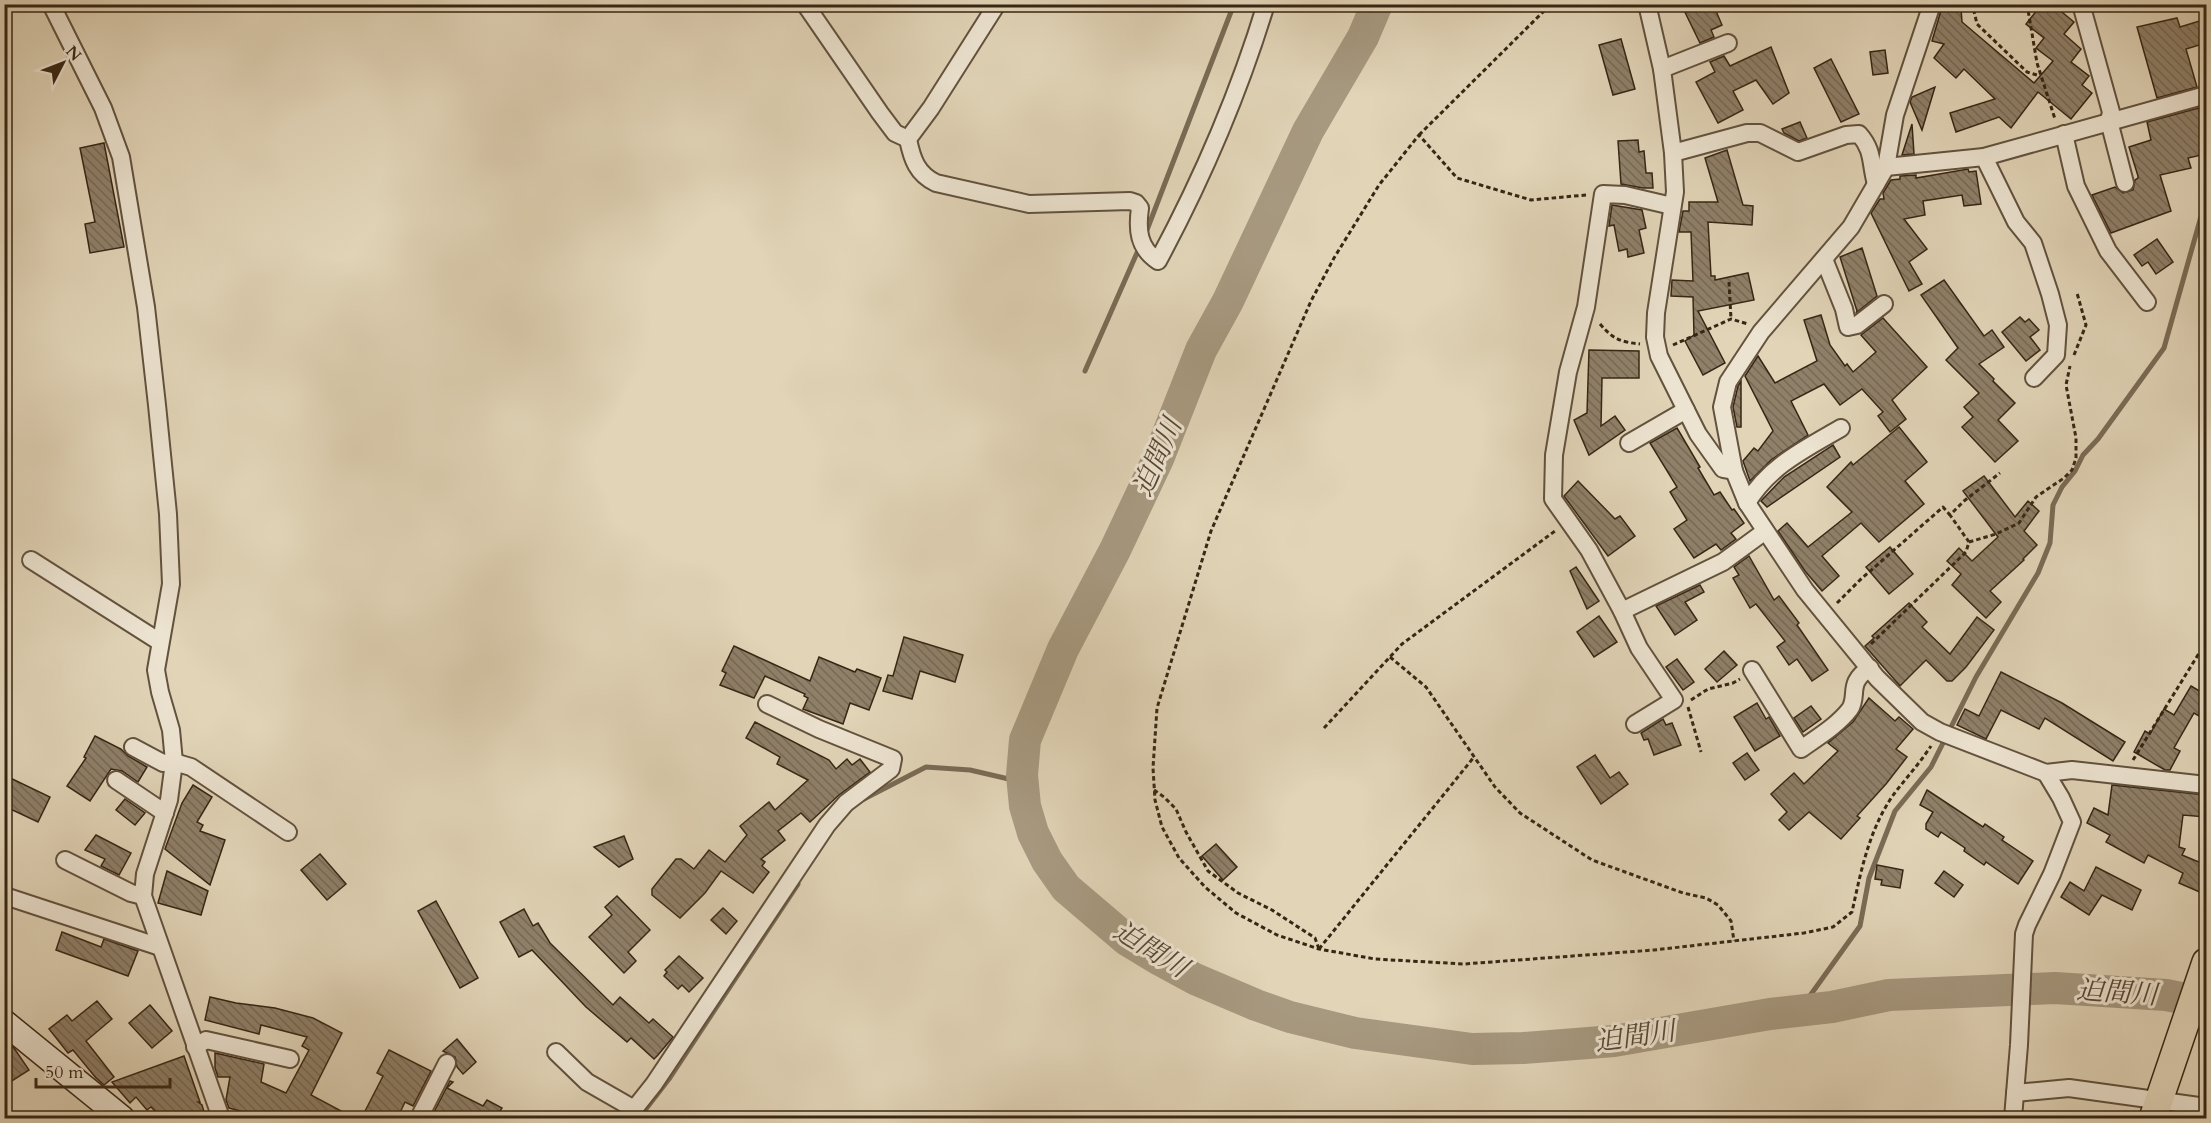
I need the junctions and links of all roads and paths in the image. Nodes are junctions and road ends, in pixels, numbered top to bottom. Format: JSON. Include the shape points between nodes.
{"nodes":[{"id":1,"x":51,"y":4,"type":"edge"},
{"id":2,"x":805,"y":4,"type":"edge"},
{"id":3,"x":996,"y":4,"type":"edge"},
{"id":4,"x":1266,"y":4,"type":"edge"},
{"id":5,"x":1647,"y":4,"type":"edge"},
{"id":6,"x":1932,"y":4,"type":"edge"},
{"id":7,"x":1961,"y":4,"type":"edge"},
{"id":8,"x":2026,"y":4,"type":"edge"},
{"id":9,"x":2081,"y":4,"type":"edge"},
{"id":10,"x":1546,"y":9,"type":"dead end"},
{"id":11,"x":1728,"y":43,"type":"dead end"},
{"id":12,"x":1662,"y":69,"type":"junction"},
{"id":13,"x":2040,"y":76,"type":"dead end"},
{"id":14,"x":2206,"y":95,"type":"edge"},
{"id":15,"x":2109,"y":121,"type":"junction"},
{"id":16,"x":2064,"y":134,"type":"junction"},
{"id":17,"x":1419,"y":135,"type":"junction"},
{"id":18,"x":908,"y":139,"type":"junction"},
{"id":19,"x":1673,"y":153,"type":"junction"},
{"id":20,"x":1984,"y":157,"type":"junction"},
{"id":21,"x":1886,"y":166,"type":"junction"},
{"id":22,"x":2125,"y":183,"type":"dead end"},
{"id":23,"x":1876,"y":184,"type":"junction"},
{"id":24,"x":1603,"y":194,"type":"junction"},
{"id":25,"x":1672,"y":206,"type":"junction"},
{"id":26,"x":1824,"y":259,"type":"junction"},
{"id":27,"x":1729,"y":282,"type":"dead end"},
{"id":28,"x":2077,"y":293,"type":"dead end"},
{"id":29,"x":2147,"y":302,"type":"dead end"},
{"id":30,"x":1884,"y":304,"type":"dead end"},
{"id":31,"x":1585,"y":312,"type":"junction"},
{"id":32,"x":1731,"y":319,"type":"junction"},
{"id":33,"x":1764,"y":328,"type":"junction"},
{"id":34,"x":1657,"y":348,"type":"junction"},
{"id":35,"x":2034,"y":378,"type":"dead end"},
{"id":36,"x":1686,"y":410,"type":"junction"},
{"id":37,"x":1841,"y":428,"type":"dead end"},
{"id":38,"x":1629,"y":443,"type":"dead end"},
{"id":39,"x":1734,"y":471,"type":"junction"},
{"id":40,"x":2000,"y":473,"type":"dead end"},
{"id":41,"x":1747,"y":503,"type":"junction"},
{"id":42,"x":1950,"y":515,"type":"junction"},
{"id":43,"x":1568,"y":521,"type":"junction"},
{"id":44,"x":1764,"y":532,"type":"junction"},
{"id":45,"x":1969,"y":542,"type":"junction"},
{"id":46,"x":31,"y":560,"type":"dead end"},
{"id":47,"x":1622,"y":610,"type":"junction"},
{"id":48,"x":1825,"y":615,"type":"junction"},
{"id":49,"x":160,"y":642,"type":"junction"},
{"id":50,"x":2206,"y":642,"type":"edge"},
{"id":51,"x":1390,"y":657,"type":"junction"},
{"id":52,"x":1864,"y":662,"type":"junction"},
{"id":53,"x":1752,"y":670,"type":"joint"},
{"id":54,"x":1681,"y":702,"type":"junction"},
{"id":55,"x":767,"y":704,"type":"dead end"},
{"id":56,"x":1635,"y":724,"type":"dead end"},
{"id":57,"x":1324,"y":728,"type":"dead end"},
{"id":58,"x":1940,"y":732,"type":"junction"},
{"id":59,"x":133,"y":747,"type":"dead end"},
{"id":60,"x":1701,"y":752,"type":"dead end"},
{"id":61,"x":1474,"y":757,"type":"junction"},
{"id":62,"x":174,"y":762,"type":"junction"},
{"id":63,"x":2046,"y":773,"type":"junction"},
{"id":64,"x":2124,"y":775,"type":"junction"},
{"id":65,"x":116,"y":780,"type":"dead end"},
{"id":66,"x":2206,"y":785,"type":"edge"},
{"id":67,"x":1154,"y":790,"type":"junction"},
{"id":68,"x":165,"y":813,"type":"junction"},
{"id":69,"x":288,"y":832,"type":"dead end"},
{"id":70,"x":65,"y":860,"type":"dead end"},
{"id":71,"x":143,"y":896,"type":"junction"},
{"id":72,"x":8,"y":897,"type":"dead end"},
{"id":73,"x":1734,"y":941,"type":"junction"},
{"id":74,"x":160,"y":947,"type":"junction"},
{"id":75,"x":1319,"y":950,"type":"junction"},
{"id":76,"x":2206,"y":962,"type":"edge"},
{"id":77,"x":4,"y":1022,"type":"edge"},
{"id":78,"x":195,"y":1047,"type":"junction"},
{"id":79,"x":556,"y":1052,"type":"dead end"},
{"id":80,"x":290,"y":1059,"type":"dead end"},
{"id":81,"x":447,"y":1063,"type":"dead end"},
{"id":82,"x":2015,"y":1093,"type":"junction"},
{"id":83,"x":2206,"y":1107,"type":"edge"},
{"id":84,"x":2157,"y":1109,"type":"edge"},
{"id":85,"x":630,"y":1114,"type":"edge"},
{"id":86,"x":122,"y":1119,"type":"edge"},
{"id":87,"x":221,"y":1119,"type":"edge"},
{"id":88,"x":419,"y":1119,"type":"edge"},
{"id":89,"x":2013,"y":1119,"type":"edge"}],
"edges":[{"from":1,"to":49,"type":"street","via":[[115,137],[127,188],[146,307],[168,514],[171,584]]},
{"from":2,"to":18,"type":"street","via":[[895,133]]},
{"from":3,"to":18,"type":"street"},
{"from":4,"to":18,"type":"street","via":[[1212,149],[1188,206],[1158,261],[1138,236],[1140,208],[1136,203],[1029,204],[936,183],[919,170]]},
{"from":5,"to":12,"type":"street"},
{"from":6,"to":21,"type":"street","via":[[1895,115]]},
{"from":7,"to":13,"type":"path","via":[[1972,8],[1977,24],[2027,72]]},
{"from":8,"to":16,"type":"path","via":[[2037,63],[2053,114]]},
{"from":9,"to":15,"type":"street","via":[[2111,112]]},
{"from":10,"to":17,"type":"path"},
{"from":11,"to":12,"type":"street"},
{"from":12,"to":19,"type":"street"},
{"from":14,"to":15,"type":"street"},
{"from":15,"to":16,"type":"street"},
{"from":15,"to":22,"type":"street"},
{"from":16,"to":20,"type":"street"},
{"from":16,"to":29,"type":"street","via":[[2076,186],[2109,251]]},
{"from":17,"to":24,"type":"path","via":[[1457,178],[1531,200]]},
{"from":17,"to":67,"type":"path","via":[[1379,185],[1311,301],[1211,531],[1157,708]]},
{"from":19,"to":23,"type":"street","via":[[1747,133],[1760,133],[1798,152],[1859,134],[1873,158]]},
{"from":19,"to":25,"type":"street"},
{"from":20,"to":21,"type":"street"},
{"from":20,"to":35,"type":"street","via":[[2016,222],[2033,243],[2058,325],[2056,355]]},
{"from":21,"to":23,"type":"street"},
{"from":23,"to":26,"type":"street","via":[[1851,227]]},
{"from":24,"to":25,"type":"street"},
{"from":24,"to":31,"type":"street"},
{"from":25,"to":34,"type":"street","via":[[1656,313]]},
{"from":26,"to":30,"type":"street","via":[[1848,327],[1857,325]]},
{"from":26,"to":33,"type":"street"},
{"from":27,"to":32,"type":"path"},
{"from":28,"to":45,"type":"path","via":[[2086,325],[2066,385],[2076,438],[2072,470],[2036,497],[2019,523]]},
{"from":31,"to":34,"type":"path","via":[[1610,336]]},
{"from":31,"to":43,"type":"street","via":[[1568,372],[1554,455],[1553,499]]},
{"from":32,"to":33,"type":"path"},
{"from":32,"to":34,"type":"path"},
{"from":33,"to":39,"type":"street","via":[[1728,382],[1722,407]]},
{"from":34,"to":36,"type":"street"},
{"from":36,"to":38,"type":"street"},
{"from":36,"to":39,"type":"street","via":[[1723,469]]},
{"from":37,"to":41,"type":"street","via":[[1785,460]]},
{"from":39,"to":41,"type":"street"},
{"from":40,"to":42,"type":"path"},
{"from":41,"to":44,"type":"street"},
{"from":42,"to":45,"type":"path"},
{"from":42,"to":48,"type":"path","via":[[1943,507]]},
{"from":43,"to":47,"type":"street"},
{"from":43,"to":51,"type":"path","via":[[1402,644]]},
{"from":44,"to":47,"type":"street","via":[[1723,562]]},
{"from":44,"to":48,"type":"street"},
{"from":45,"to":52,"type":"path","via":[[1966,552]]},
{"from":46,"to":49,"type":"street"},
{"from":47,"to":54,"type":"street","via":[[1639,648]]},
{"from":48,"to":52,"type":"street"},
{"from":49,"to":62,"type":"street","via":[[156,670]]},
{"from":50,"to":64,"type":"path"},
{"from":51,"to":57,"type":"path"},
{"from":51,"to":61,"type":"path","via":[[1426,687]]},
{"from":52,"to":53,"type":"street","via":[[1864,672],[1853,686],[1852,705],[1843,718],[1802,748]]},
{"from":52,"to":58,"type":"street","via":[[1922,722]]},
{"from":53,"to":54,"type":"path","via":[[1733,683]]},
{"from":54,"to":56,"type":"street"},
{"from":54,"to":60,"type":"path"},
{"from":55,"to":85,"type":"street","via":[[893,759],[891,769],[846,803],[827,825],[661,1074]]},
{"from":58,"to":63,"type":"street"},
{"from":58,"to":73,"type":"path","via":[[1893,795],[1863,859],[1852,912],[1833,927]]},
{"from":59,"to":62,"type":"street","via":[[163,763]]},
{"from":61,"to":73,"type":"path","via":[[1495,788],[1520,813],[1592,860],[1718,905],[1731,921]]},
{"from":61,"to":75,"type":"path"},
{"from":62,"to":68,"type":"street"},
{"from":62,"to":69,"type":"street","via":[[191,767]]},
{"from":63,"to":64,"type":"street"},
{"from":63,"to":82,"type":"street","via":[[2072,822],[2025,934]]},
{"from":64,"to":66,"type":"street"},
{"from":65,"to":68,"type":"street"},
{"from":67,"to":75,"type":"path","via":[[1176,809],[1208,871],[1315,938]]},
{"from":67,"to":75,"type":"path","via":[[1162,827],[1179,858],[1205,887],[1236,913],[1277,935]]},
{"from":68,"to":71,"type":"street","via":[[145,874]]},
{"from":70,"to":71,"type":"street"},
{"from":71,"to":74,"type":"street"},
{"from":72,"to":74,"type":"street"},
{"from":73,"to":75,"type":"path","via":[[1464,964],[1375,959]]},
{"from":74,"to":78,"type":"street"},
{"from":76,"to":84,"type":"main road"},
{"from":77,"to":86,"type":"street"},
{"from":78,"to":80,"type":"street","via":[[206,1040]]},
{"from":78,"to":87,"type":"street"},
{"from":79,"to":85,"type":"street","via":[[586,1082]]},
{"from":81,"to":88,"type":"street"},
{"from":82,"to":84,"type":"street","via":[[2069,1088]]},
{"from":82,"to":89,"type":"street"},
{"from":83,"to":84,"type":"street"}]}
